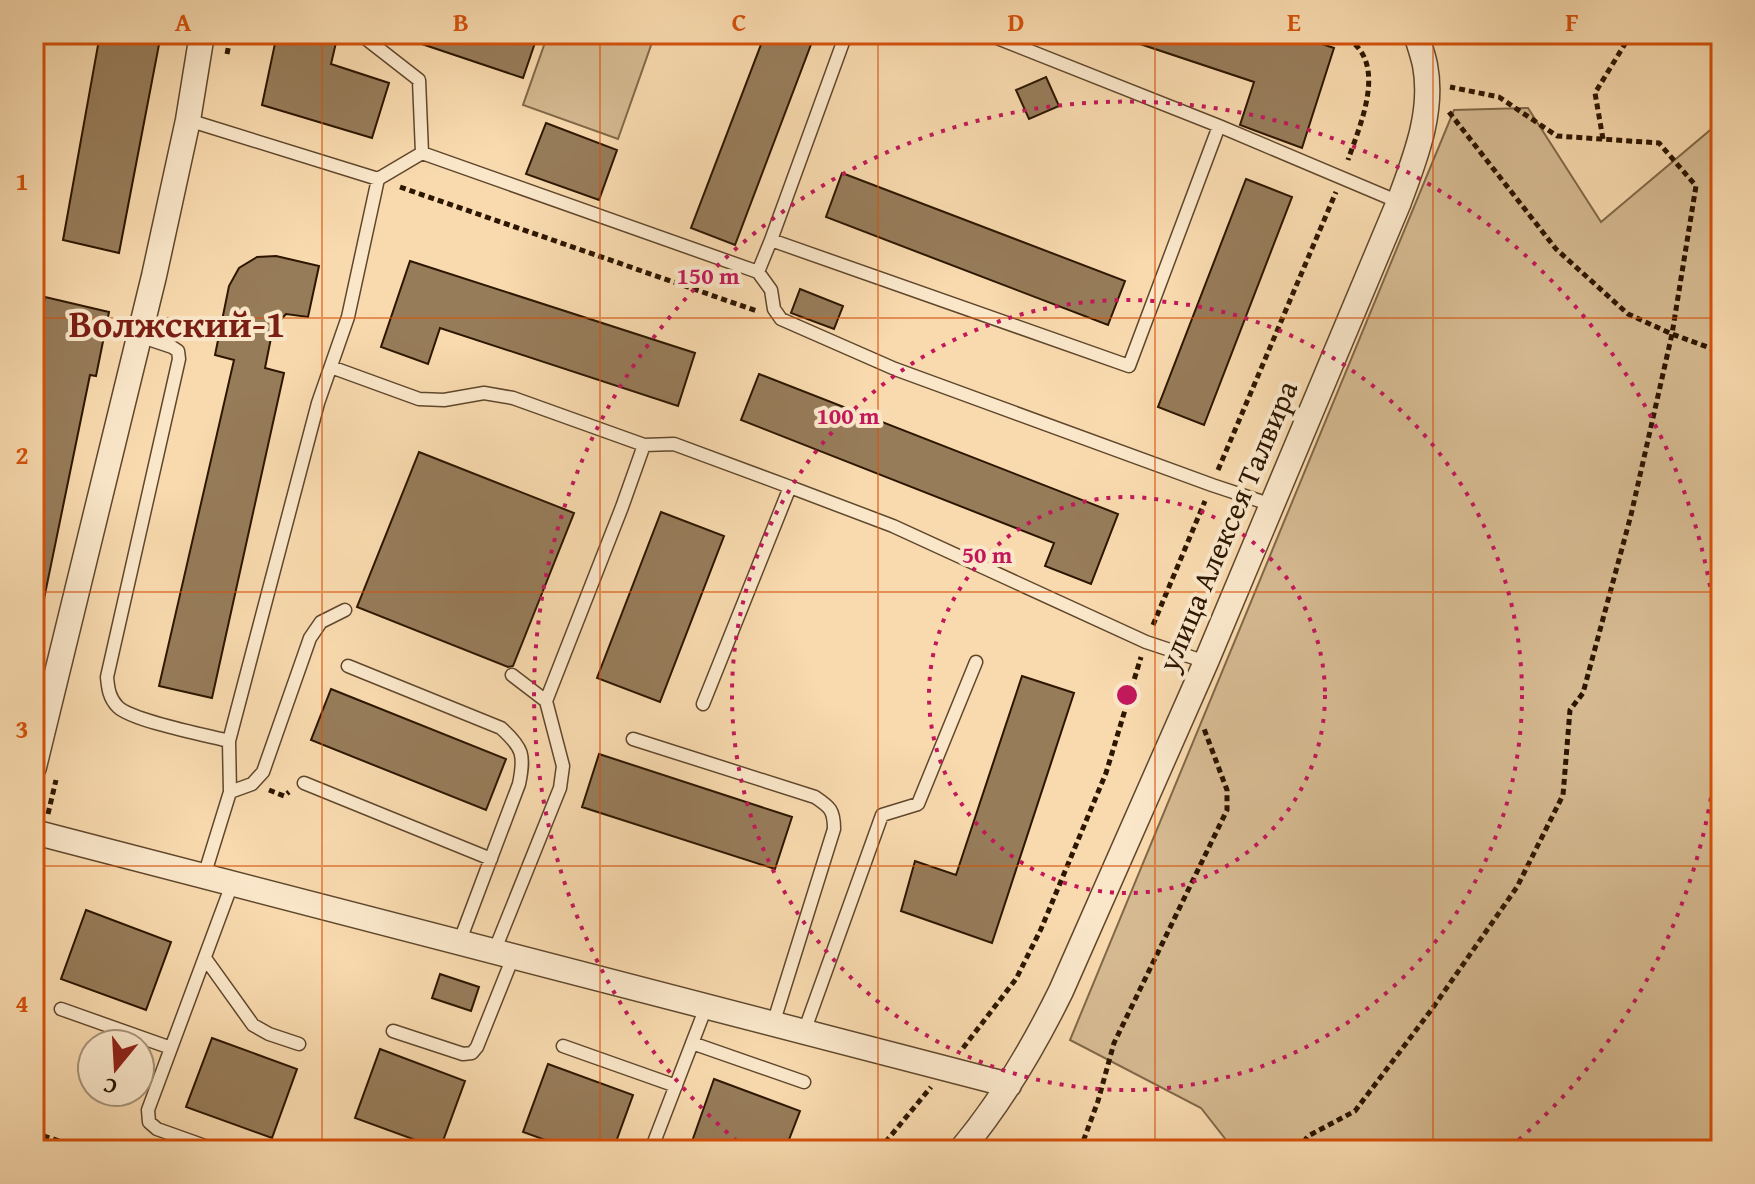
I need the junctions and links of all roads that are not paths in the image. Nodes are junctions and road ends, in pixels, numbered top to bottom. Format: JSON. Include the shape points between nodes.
{"nodes":[{"id":1,"x":202,"y":34,"type":"edge"},
{"id":2,"x":360,"y":34,"type":"edge"},
{"id":3,"x":846,"y":34,"type":"edge"},
{"id":4,"x":987,"y":34,"type":"edge"},
{"id":5,"x":1416,"y":34,"type":"edge"},
{"id":6,"x":188,"y":120,"type":"junction"},
{"id":7,"x":1219,"y":126,"type":"junction"},
{"id":8,"x":422,"y":153,"type":"junction"},
{"id":9,"x":378,"y":179,"type":"junction"},
{"id":10,"x":1399,"y":202,"type":"junction"},
{"id":11,"x":771,"y":240,"type":"junction"},
{"id":12,"x":758,"y":272,"type":"junction"},
{"id":13,"x":139,"y":336,"type":"junction"},
{"id":14,"x":331,"y":367,"type":"junction"},
{"id":15,"x":644,"y":445,"type":"junction"},
{"id":16,"x":790,"y":487,"type":"junction"},
{"id":17,"x":1272,"y":505,"type":"junction"},
{"id":18,"x":345,"y":610,"type":"dead end"},
{"id":19,"x":976,"y":662,"type":"dead end"},
{"id":20,"x":1206,"y":662,"type":"junction"},
{"id":21,"x":348,"y":666,"type":"dead end"},
{"id":22,"x":512,"y":675,"type":"dead end"},
{"id":23,"x":546,"y":701,"type":"junction"},
{"id":24,"x":703,"y":704,"type":"dead end"},
{"id":25,"x":633,"y":739,"type":"dead end"},
{"id":26,"x":229,"y":741,"type":"junction"},
{"id":27,"x":34,"y":767,"type":"edge"},
{"id":28,"x":304,"y":783,"type":"dead end"},
{"id":29,"x":230,"y":792,"type":"junction"},
{"id":30,"x":34,"y":832,"type":"edge"},
{"id":31,"x":491,"y":859,"type":"junction"},
{"id":32,"x":204,"y":876,"type":"junction"},
{"id":33,"x":232,"y":884,"type":"junction"},
{"id":34,"x":459,"y":943,"type":"junction"},
{"id":35,"x":504,"y":954,"type":"junction"},
{"id":36,"x":205,"y":958,"type":"junction"},
{"id":37,"x":706,"y":1007,"type":"junction"},
{"id":38,"x":61,"y":1009,"type":"dead end"},
{"id":39,"x":773,"y":1024,"type":"junction"},
{"id":40,"x":393,"y":1031,"type":"dead end"},
{"id":41,"x":804,"y":1032,"type":"junction"},
{"id":42,"x":692,"y":1043,"type":"junction"},
{"id":43,"x":299,"y":1044,"type":"dead end"},
{"id":44,"x":563,"y":1046,"type":"dead end"},
{"id":45,"x":171,"y":1048,"type":"junction"},
{"id":46,"x":804,"y":1082,"type":"dead end"},
{"id":47,"x":1009,"y":1085,"type":"junction"},
{"id":48,"x":676,"y":1086,"type":"junction"},
{"id":49,"x":216,"y":1150,"type":"edge"},
{"id":50,"x":651,"y":1150,"type":"edge"},
{"id":51,"x":961,"y":1150,"type":"edge"}],
"edges":[{"from":1,"to":6,"type":"street"},
{"from":2,"to":8,"type":"lane","via":[[419,80]]},
{"from":3,"to":11,"type":"lane"},
{"from":4,"to":7,"type":"lane"},
{"from":5,"to":10,"type":"street","name":"улица Алексея Талвира","via":[[1426,67],[1427,108]]},
{"from":6,"to":9,"type":"lane"},
{"from":6,"to":13,"type":"street"},
{"from":7,"to":10,"type":"lane"},
{"from":7,"to":11,"type":"lane","via":[[1129,366]]},
{"from":8,"to":9,"type":"lane"},
{"from":8,"to":12,"type":"lane"},
{"from":9,"to":14,"type":"lane","via":[[348,317]]},
{"from":10,"to":17,"type":"street","name":"улица Алексея Талвира"},
{"from":11,"to":12,"type":"lane"},
{"from":12,"to":17,"type":"lane","via":[[781,319],[895,369]]},
{"from":13,"to":26,"type":"lane","via":[[172,347],[179,359],[107,677],[108,694],[132,716]]},
{"from":13,"to":27,"type":"street"},
{"from":14,"to":15,"type":"lane","via":[[419,399],[484,393],[513,398]]},
{"from":14,"to":26,"type":"lane"},
{"from":15,"to":16,"type":"lane","via":[[674,444]]},
{"from":15,"to":23,"type":"lane"},
{"from":16,"to":20,"type":"lane","via":[[893,526],[1146,642]]},
{"from":16,"to":24,"type":"lane"},
{"from":17,"to":20,"type":"street","name":"улица Алексея Талвира"},
{"from":18,"to":29,"type":"lane","via":[[321,622],[310,638],[263,772],[252,784]]},
{"from":19,"to":41,"type":"lane","via":[[918,804],[882,815]]},
{"from":20,"to":47,"type":"street","name":"улица Алексея Талвира","via":[[1061,991]]},
{"from":21,"to":31,"type":"lane","via":[[501,728],[518,744],[523,766],[519,784]]},
{"from":22,"to":23,"type":"lane"},
{"from":23,"to":35,"type":"lane","via":[[563,766],[560,788]]},
{"from":25,"to":39,"type":"lane","via":[[815,797],[834,816]]},
{"from":26,"to":29,"type":"lane"},
{"from":28,"to":31,"type":"lane"},
{"from":29,"to":32,"type":"lane"},
{"from":30,"to":32,"type":"street"},
{"from":31,"to":34,"type":"lane"},
{"from":32,"to":33,"type":"street"},
{"from":33,"to":34,"type":"street"},
{"from":33,"to":36,"type":"lane"},
{"from":34,"to":35,"type":"street"},
{"from":35,"to":37,"type":"street"},
{"from":35,"to":40,"type":"lane","via":[[472,1053]]},
{"from":36,"to":43,"type":"lane","via":[[253,1025]]},
{"from":36,"to":45,"type":"lane"},
{"from":37,"to":39,"type":"street"},
{"from":37,"to":42,"type":"lane"},
{"from":38,"to":45,"type":"lane"},
{"from":39,"to":41,"type":"street"},
{"from":41,"to":47,"type":"street"},
{"from":42,"to":46,"type":"lane"},
{"from":42,"to":48,"type":"lane"},
{"from":44,"to":48,"type":"lane"},
{"from":45,"to":49,"type":"lane","via":[[148,1110],[149,1122]]},
{"from":47,"to":51,"type":"street","name":"улица Алексея Талвира"},
{"from":48,"to":50,"type":"lane"}]}
